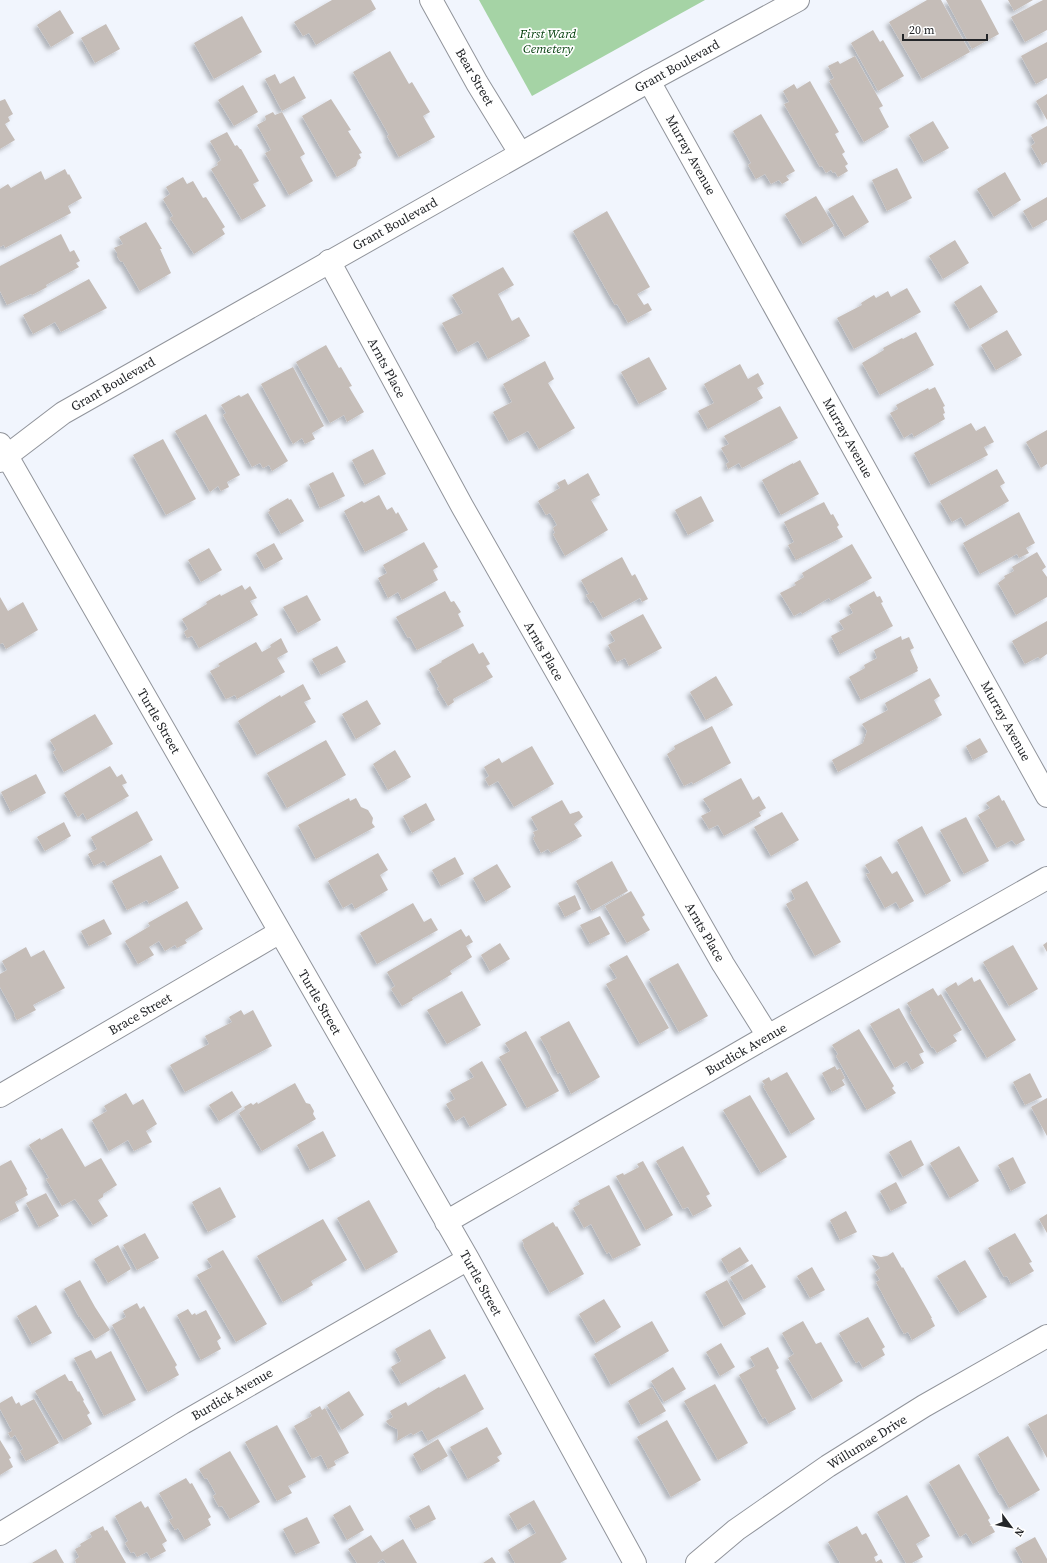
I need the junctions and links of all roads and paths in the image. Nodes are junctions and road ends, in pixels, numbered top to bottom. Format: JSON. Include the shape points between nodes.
{"nodes":[{"id":1,"x":431,"y":0,"type":"edge"},
{"id":2,"x":798,"y":0,"type":"edge"},
{"id":3,"x":649,"y":81,"type":"junction"},
{"id":4,"x":520,"y":154,"type":"junction"},
{"id":5,"x":329,"y":261,"type":"junction"},
{"id":6,"x":2,"y":454,"type":"edge"},
{"id":7,"x":1047,"y":796,"type":"edge"},
{"id":8,"x":1047,"y":878,"type":"edge"},
{"id":9,"x":280,"y":932,"type":"junction"},
{"id":10,"x":768,"y":1036,"type":"junction"},
{"id":11,"x":0,"y":1096,"type":"edge"},
{"id":12,"x":446,"y":1222,"type":"junction"},
{"id":13,"x":468,"y":1259,"type":"junction"},
{"id":14,"x":1047,"y":1336,"type":"edge"},
{"id":15,"x":0,"y":1534,"type":"edge"},
{"id":16,"x":635,"y":1563,"type":"edge"},
{"id":17,"x":697,"y":1563,"type":"edge"}],
"edges":[{"from":1,"to":4,"type":"street","name":"Bear Street"},
{"from":2,"to":3,"type":"street","name":"Grant Boulevard"},
{"from":3,"to":4,"type":"street","name":"Grant Boulevard"},
{"from":3,"to":7,"type":"street","name":"Murray Avenue"},
{"from":4,"to":5,"type":"street","name":"Grant Boulevard"},
{"from":5,"to":6,"type":"street","name":"Grant Boulevard","via":[[63,413]]},
{"from":5,"to":10,"type":"street","name":"Arnts Place","via":[[462,506],[723,964]]},
{"from":6,"to":9,"type":"street","name":"Turtle Street"},
{"from":8,"to":10,"type":"street","name":"Burdick Avenue"},
{"from":9,"to":11,"type":"street","name":"Brace Street"},
{"from":9,"to":12,"type":"street","name":"Turtle Street"},
{"from":10,"to":12,"type":"street","name":"Burdick Avenue"},
{"from":12,"to":13,"type":"street","name":"Turtle Street"},
{"from":13,"to":15,"type":"street","name":"Burdick Avenue","via":[[183,1423]]},
{"from":13,"to":16,"type":"street","name":"Turtle Street"},
{"from":14,"to":17,"type":"street","name":"Willumae Drive","via":[[924,1406],[828,1466],[736,1530]]}]}
